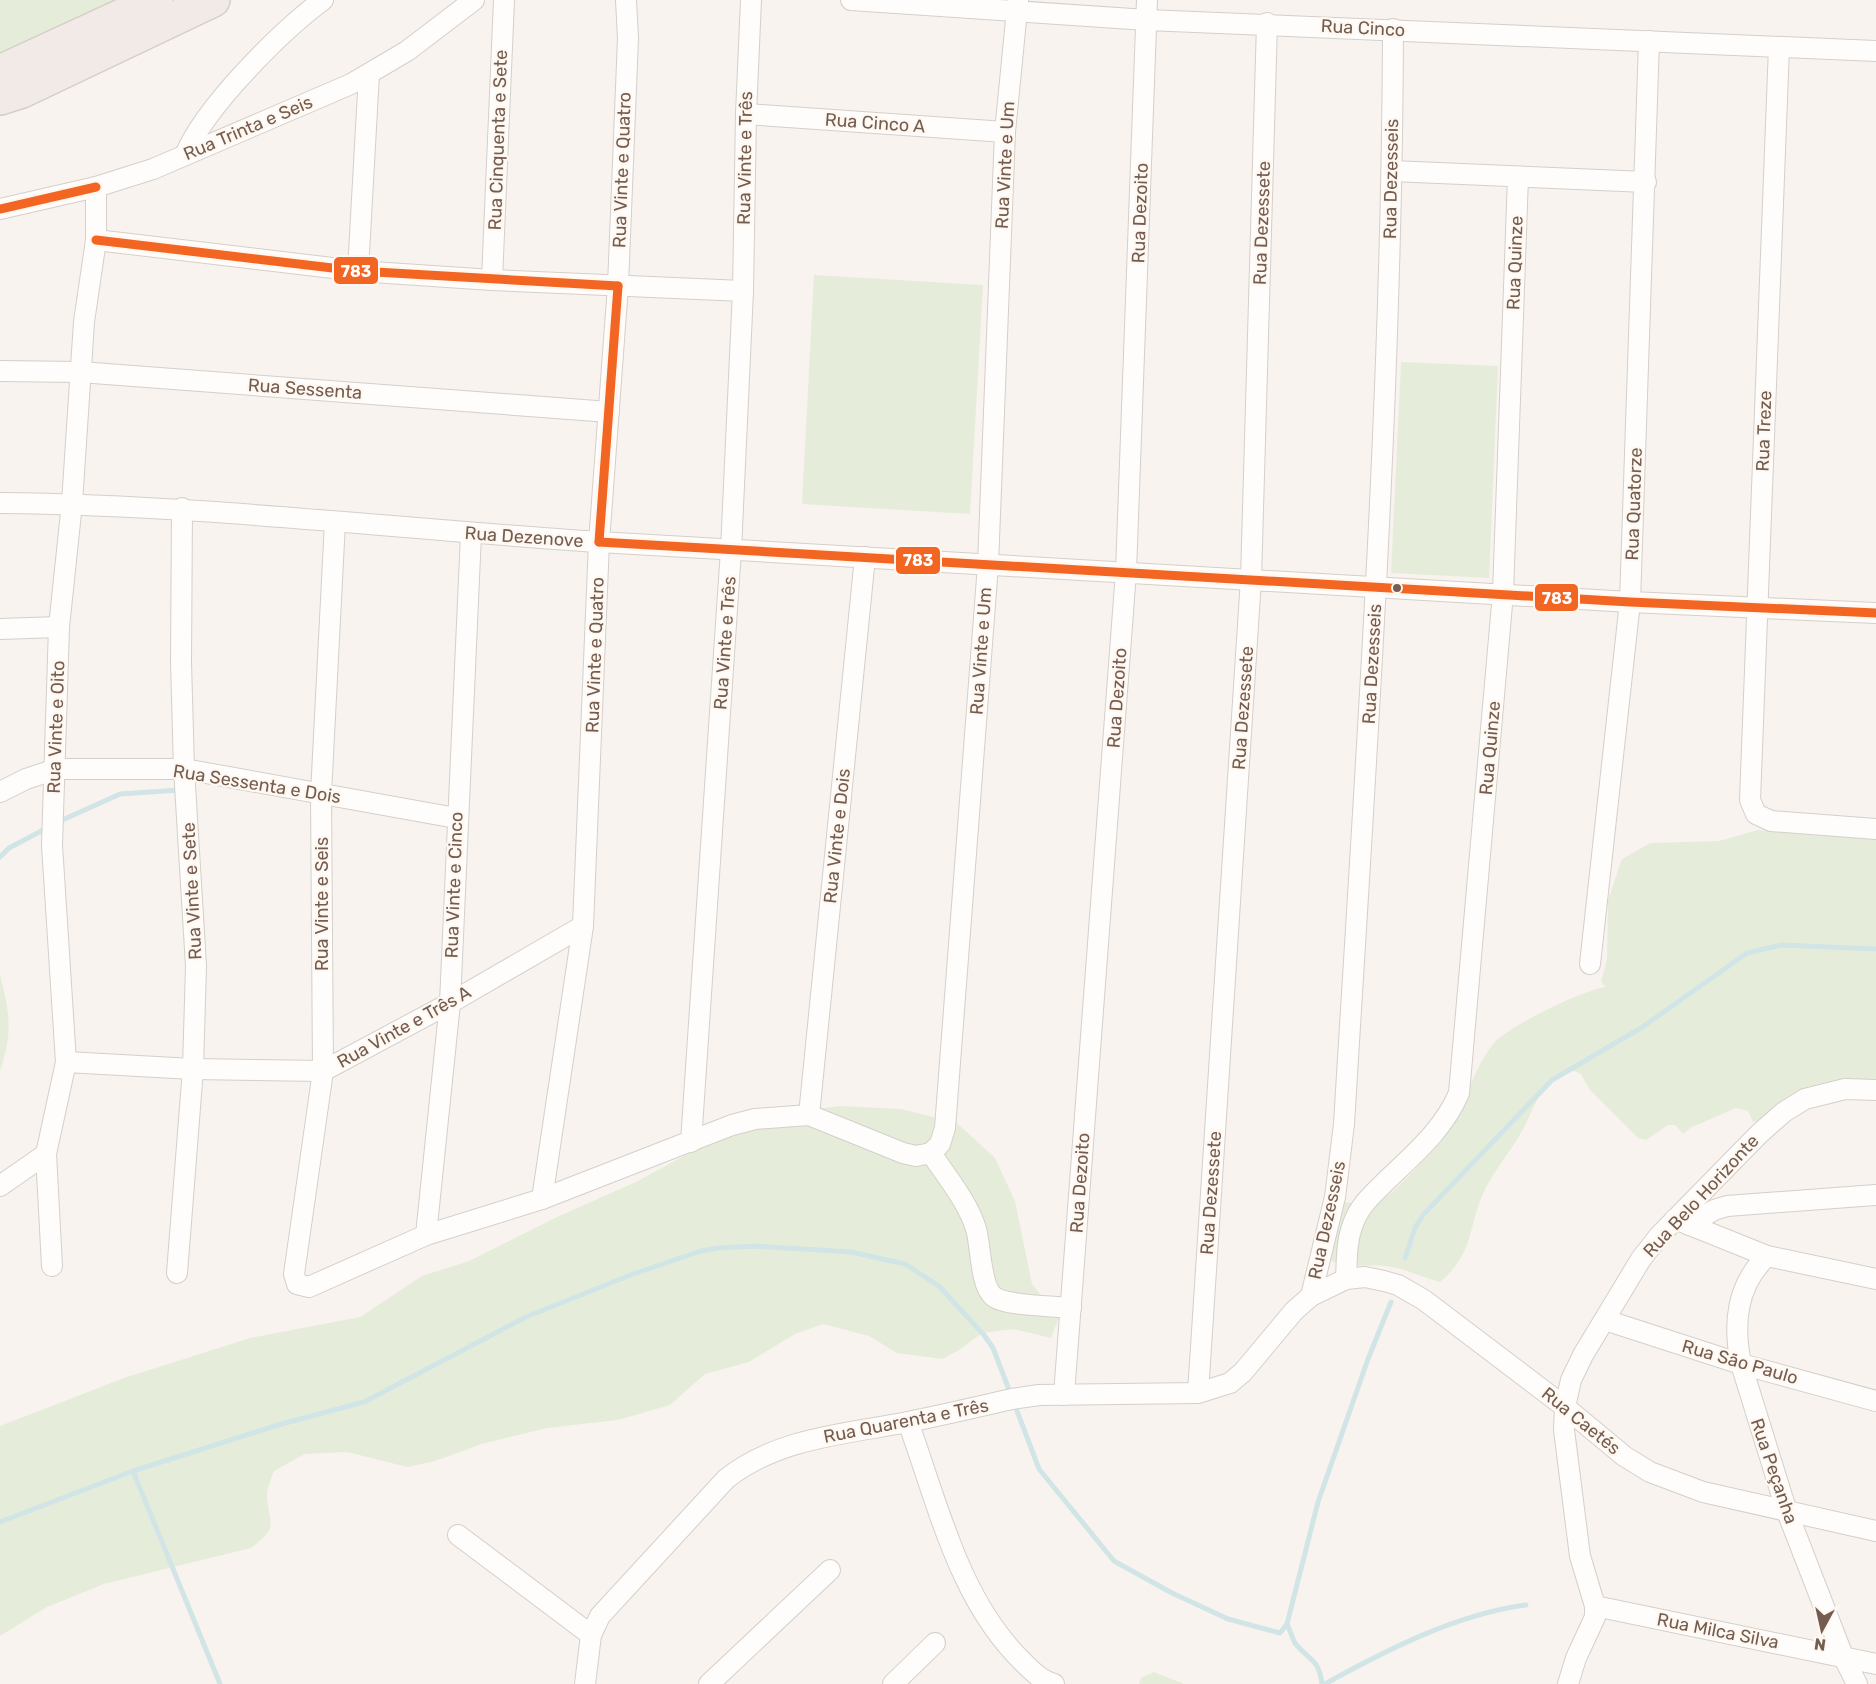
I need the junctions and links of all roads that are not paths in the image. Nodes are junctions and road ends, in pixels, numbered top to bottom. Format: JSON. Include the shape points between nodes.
{"nodes":[{"id":1,"x":156,"y":0,"type":"edge"},
{"id":2,"x":213,"y":0,"type":"edge"},
{"id":3,"x":323,"y":0,"type":"edge"},
{"id":4,"x":474,"y":0,"type":"edge"},
{"id":5,"x":504,"y":0,"type":"edge"},
{"id":6,"x":626,"y":0,"type":"edge"},
{"id":7,"x":751,"y":0,"type":"edge"},
{"id":8,"x":851,"y":0,"type":"edge"},
{"id":9,"x":1147,"y":0,"type":"edge"},
{"id":10,"x":1017,"y":6,"type":"edge"},
{"id":11,"x":1147,"y":20,"type":"junction"},
{"id":12,"x":1268,"y":23,"type":"junction"},
{"id":13,"x":1393,"y":29,"type":"junction"},
{"id":14,"x":1649,"y":41,"type":"junction"},
{"id":15,"x":1779,"y":47,"type":"junction"},
{"id":16,"x":1876,"y":51,"type":"edge"},
{"id":17,"x":0,"y":72,"type":"edge"},
{"id":18,"x":369,"y":74,"type":"junction"},
{"id":19,"x":0,"y":98,"type":"edge"},
{"id":20,"x":746,"y":114,"type":"junction"},
{"id":21,"x":1005,"y":132,"type":"junction"},
{"id":22,"x":185,"y":155,"type":"junction"},
{"id":23,"x":1392,"y":171,"type":"junction"},
{"id":24,"x":1518,"y":177,"type":"junction"},
{"id":25,"x":1646,"y":182,"type":"junction"},
{"id":26,"x":96,"y":187,"type":"junction"},
{"id":27,"x":0,"y":209,"type":"edge"},
{"id":28,"x":96,"y":240,"type":"junction"},
{"id":29,"x":358,"y":271,"type":"junction"},
{"id":30,"x":492,"y":280,"type":"junction"},
{"id":31,"x":618,"y":286,"type":"junction"},
{"id":32,"x":743,"y":291,"type":"junction"},
{"id":33,"x":0,"y":371,"type":"edge"},
{"id":34,"x":80,"y":372,"type":"junction"},
{"id":35,"x":609,"y":412,"type":"junction"},
{"id":36,"x":0,"y":502,"type":"edge"},
{"id":37,"x":72,"y":503,"type":"junction"},
{"id":38,"x":182,"y":508,"type":"junction"},
{"id":39,"x":335,"y":522,"type":"junction"},
{"id":40,"x":471,"y":534,"type":"junction"},
{"id":41,"x":599,"y":542,"type":"junction"},
{"id":42,"x":731,"y":550,"type":"junction"},
{"id":43,"x":865,"y":557,"type":"junction"},
{"id":44,"x":988,"y":565,"type":"junction"},
{"id":45,"x":1126,"y":572,"type":"junction"},
{"id":46,"x":1251,"y":579,"type":"junction"},
{"id":47,"x":1376,"y":586,"type":"junction"},
{"id":48,"x":1503,"y":593,"type":"junction"},
{"id":49,"x":1630,"y":602,"type":"junction"},
{"id":50,"x":1757,"y":608,"type":"junction"},
{"id":51,"x":1876,"y":613,"type":"edge"},
{"id":52,"x":59,"y":627,"type":"junction"},
{"id":53,"x":0,"y":629,"type":"edge"},
{"id":54,"x":56,"y":769,"type":"junction"},
{"id":55,"x":184,"y":769,"type":"junction"},
{"id":56,"x":0,"y":792,"type":"edge"},
{"id":57,"x":321,"y":794,"type":"junction"},
{"id":58,"x":456,"y":818,"type":"junction"},
{"id":59,"x":1876,"y":829,"type":"edge"},
{"id":60,"x":583,"y":926,"type":"junction"},
{"id":61,"x":1590,"y":964,"type":"dead end"},
{"id":62,"x":450,"y":1003,"type":"junction"},
{"id":63,"x":66,"y":1062,"type":"junction"},
{"id":64,"x":194,"y":1069,"type":"junction"},
{"id":65,"x":323,"y":1071,"type":"junction"},
{"id":66,"x":1876,"y":1090,"type":"edge"},
{"id":67,"x":809,"y":1115,"type":"junction"},
{"id":68,"x":692,"y":1142,"type":"junction"},
{"id":69,"x":931,"y":1153,"type":"junction"},
{"id":70,"x":46,"y":1154,"type":"junction"},
{"id":71,"x":0,"y":1186,"type":"edge"},
{"id":72,"x":1876,"y":1195,"type":"edge"},
{"id":73,"x":542,"y":1199,"type":"junction"},
{"id":74,"x":1682,"y":1222,"type":"junction"},
{"id":75,"x":426,"y":1235,"type":"junction"},
{"id":76,"x":1767,"y":1256,"type":"junction"},
{"id":77,"x":52,"y":1266,"type":"dead end"},
{"id":78,"x":177,"y":1273,"type":"dead end"},
{"id":79,"x":1346,"y":1279,"type":"junction"},
{"id":80,"x":1876,"y":1279,"type":"edge"},
{"id":81,"x":1311,"y":1296,"type":"junction"},
{"id":82,"x":1071,"y":1308,"type":"junction"},
{"id":83,"x":1605,"y":1320,"type":"junction"},
{"id":84,"x":1741,"y":1364,"type":"junction"},
{"id":85,"x":1198,"y":1392,"type":"junction"},
{"id":86,"x":1064,"y":1395,"type":"junction"},
{"id":87,"x":1876,"y":1401,"type":"edge"},
{"id":88,"x":1565,"y":1407,"type":"junction"},
{"id":89,"x":908,"y":1422,"type":"junction"},
{"id":90,"x":1786,"y":1509,"type":"junction"},
{"id":91,"x":1876,"y":1531,"type":"edge"},
{"id":92,"x":458,"y":1535,"type":"dead end"},
{"id":93,"x":830,"y":1570,"type":"dead end"},
{"id":94,"x":1595,"y":1606,"type":"junction"},
{"id":95,"x":591,"y":1635,"type":"junction"},
{"id":96,"x":935,"y":1643,"type":"dead end"},
{"id":97,"x":1843,"y":1656,"type":"junction"},
{"id":98,"x":1876,"y":1664,"type":"edge"},
{"id":99,"x":585,"y":1684,"type":"edge"},
{"id":100,"x":709,"y":1684,"type":"edge"},
{"id":101,"x":893,"y":1684,"type":"edge"},
{"id":102,"x":1054,"y":1684,"type":"edge"},
{"id":103,"x":1568,"y":1684,"type":"edge"},
{"id":104,"x":1857,"y":1684,"type":"edge"}],
"edges":[{"from":1,"to":17,"type":"highway"},
{"from":2,"to":19,"type":"highway"},
{"from":3,"to":22,"type":"street","via":[[295,22],[201,123]]},
{"from":4,"to":18,"type":"street","name":"Rua Trinta e Seis","via":[[407,51]]},
{"from":5,"to":30,"type":"street","name":"Rua Cinquenta e Sete"},
{"from":6,"to":31,"type":"street","name":"Rua Vinte e Quatro","via":[[628,38]]},
{"from":7,"to":20,"type":"street","name":"Rua Vinte e Três"},
{"from":8,"to":10,"type":"street","name":"Rua Cinco"},
{"from":9,"to":11,"type":"street","name":"Rua Dezoito"},
{"from":10,"to":11,"type":"street","name":"Rua Cinco"},
{"from":10,"to":21,"type":"street","name":"Rua Vinte e Um"},
{"from":11,"to":12,"type":"street","name":"Rua Cinco"},
{"from":11,"to":45,"type":"street","name":"Rua Dezoito"},
{"from":12,"to":13,"type":"street","name":"Rua Cinco"},
{"from":12,"to":46,"type":"street","name":"Rua Dezessete"},
{"from":13,"to":14,"type":"street","name":"Rua Cinco"},
{"from":13,"to":23,"type":"street","name":"Rua Dezesseis"},
{"from":14,"to":15,"type":"street","name":"Rua Cinco"},
{"from":14,"to":25,"type":"street","name":"Rua Quatorze"},
{"from":15,"to":16,"type":"street","name":"Rua Cinco"},
{"from":15,"to":50,"type":"street","name":"Rua Treze"},
{"from":18,"to":22,"type":"street","name":"Rua Trinta e Seis"},
{"from":18,"to":29,"type":"street"},
{"from":20,"to":21,"type":"street","name":"Rua Cinco A"},
{"from":20,"to":32,"type":"street","name":"Rua Vinte e Três"},
{"from":21,"to":44,"type":"street","name":"Rua Vinte e Um"},
{"from":22,"to":26,"type":"street","name":"Rua Trinta e Seis"},
{"from":23,"to":24,"type":"street"},
{"from":23,"to":47,"type":"street","name":"Rua Dezesseis"},
{"from":24,"to":25,"type":"street"},
{"from":24,"to":48,"type":"street","name":"Rua Quinze"},
{"from":25,"to":49,"type":"street","name":"Rua Quatorze"},
{"from":26,"to":27,"type":"street","name":"Rua Trinta e Seis"},
{"from":26,"to":28,"type":"street","name":"Rua Vinte e Oito"},
{"from":28,"to":29,"type":"street"},
{"from":28,"to":34,"type":"street","name":"Rua Vinte e Oito"},
{"from":29,"to":30,"type":"street"},
{"from":30,"to":31,"type":"street"},
{"from":31,"to":32,"type":"street"},
{"from":31,"to":35,"type":"street","name":"Rua Vinte e Quatro"},
{"from":32,"to":42,"type":"street","name":"Rua Vinte e Três"},
{"from":33,"to":34,"type":"street","name":"Rua Sessenta"},
{"from":34,"to":35,"type":"street","name":"Rua Sessenta"},
{"from":34,"to":37,"type":"street","name":"Rua Vinte e Oito"},
{"from":35,"to":41,"type":"street","name":"Rua Vinte e Quatro"},
{"from":36,"to":37,"type":"street","name":"Rua Dezenove"},
{"from":37,"to":38,"type":"street","name":"Rua Dezenove"},
{"from":37,"to":52,"type":"street","name":"Rua Vinte e Oito"},
{"from":38,"to":39,"type":"street","name":"Rua Dezenove"},
{"from":38,"to":55,"type":"street","name":"Rua Vinte e Sete"},
{"from":39,"to":40,"type":"street","name":"Rua Dezenove"},
{"from":39,"to":57,"type":"street","name":"Rua Vinte e Seis"},
{"from":40,"to":41,"type":"street","name":"Rua Dezenove"},
{"from":40,"to":58,"type":"street","name":"Rua Vinte e Cinco"},
{"from":41,"to":42,"type":"street","name":"Rua Dezenove"},
{"from":41,"to":60,"type":"street","name":"Rua Vinte e Quatro"},
{"from":42,"to":43,"type":"street","name":"Rua Dezenove"},
{"from":42,"to":68,"type":"street","name":"Rua Vinte e Três"},
{"from":43,"to":44,"type":"street","name":"Rua Dezenove"},
{"from":43,"to":67,"type":"street","name":"Rua Vinte e Dois"},
{"from":44,"to":45,"type":"street","name":"Rua Dezenove"},
{"from":44,"to":69,"type":"street","name":"Rua Vinte e Um","via":[[945,1128],[940,1144]]},
{"from":45,"to":46,"type":"street","name":"Rua Dezenove"},
{"from":45,"to":82,"type":"street","name":"Rua Dezoito"},
{"from":46,"to":47,"type":"street","name":"Rua Dezenove"},
{"from":46,"to":85,"type":"street","name":"Rua Dezessete"},
{"from":47,"to":48,"type":"street","name":"Rua Dezenove"},
{"from":47,"to":81,"type":"street","name":"Rua Dezesseis","via":[[1341,1163]]},
{"from":48,"to":49,"type":"street","name":"Rua Dezenove"},
{"from":48,"to":79,"type":"street","name":"Rua Quinze","via":[[1459,1093],[1452,1111],[1438,1129],[1363,1205],[1348,1241]]},
{"from":49,"to":50,"type":"street","name":"Rua Dezenove"},
{"from":49,"to":61,"type":"street","name":"Rua Quatorze"},
{"from":50,"to":51,"type":"street","name":"Rua Dezenove"},
{"from":50,"to":59,"type":"street","name":"Rua Treze","via":[[1750,800],[1756,814],[1771,821]]},
{"from":52,"to":53,"type":"street"},
{"from":52,"to":54,"type":"street","name":"Rua Vinte e Oito"},
{"from":54,"to":55,"type":"street","name":"Rua Sessenta e Dois"},
{"from":54,"to":56,"type":"street","name":"Rua Sessenta e Dois"},
{"from":54,"to":63,"type":"street","name":"Rua Vinte e Oito","via":[[52,845]]},
{"from":55,"to":57,"type":"street","name":"Rua Sessenta e Dois"},
{"from":55,"to":64,"type":"street","name":"Rua Vinte e Sete","via":[[195,925]]},
{"from":57,"to":58,"type":"street","name":"Rua Sessenta e Dois"},
{"from":57,"to":65,"type":"street","name":"Rua Vinte e Seis"},
{"from":58,"to":62,"type":"street","name":"Rua Vinte e Cinco"},
{"from":60,"to":62,"type":"street","name":"Rua Vinte e Três A"},
{"from":60,"to":73,"type":"street","name":"Rua Vinte e Quatro"},
{"from":62,"to":65,"type":"street","name":"Rua Vinte e Três A"},
{"from":62,"to":75,"type":"street","name":"Rua Vinte e Cinco"},
{"from":63,"to":64,"type":"street","name":"Rua Vinte e Três A"},
{"from":63,"to":70,"type":"street","name":"Rua Vinte e Oito"},
{"from":64,"to":65,"type":"street","name":"Rua Vinte e Três A"},
{"from":64,"to":78,"type":"street","name":"Rua Vinte e Sete"},
{"from":65,"to":75,"type":"street","name":"Rua Vinte e Seis","via":[[294,1274],[297,1284],[309,1287]]},
{"from":66,"to":74,"type":"street","name":"Rua Belo Horizonte","via":[[1826,1093],[1784,1112]]},
{"from":67,"to":68,"type":"street","via":[[755,1119]]},
{"from":67,"to":69,"type":"street","via":[[903,1153]]},
{"from":68,"to":73,"type":"street"},
{"from":69,"to":82,"type":"street","via":[[974,1222],[986,1286],[993,1296],[1004,1301]]},
{"from":70,"to":71,"type":"street"},
{"from":70,"to":77,"type":"street","name":"Rua Vinte e Oito"},
{"from":72,"to":74,"type":"street","via":[[1727,1206]]},
{"from":73,"to":75,"type":"street"},
{"from":74,"to":76,"type":"street"},
{"from":74,"to":83,"type":"street","name":"Rua Belo Horizonte","via":[[1641,1260]]},
{"from":76,"to":80,"type":"street"},
{"from":76,"to":84,"type":"street","name":"Rua Peçanha","via":[[1748,1279],[1737,1312],[1736,1342]]},
{"from":79,"to":81,"type":"street","name":"Rua Caetés"},
{"from":79,"to":88,"type":"street","name":"Rua Caetés","via":[[1365,1277],[1398,1285],[1452,1320]]},
{"from":81,"to":85,"type":"street","name":"Rua Quarenta e Três","via":[[1243,1372],[1230,1383]]},
{"from":82,"to":86,"type":"street","name":"Rua Dezoito"},
{"from":83,"to":84,"type":"street","name":"Rua São Paulo"},
{"from":83,"to":88,"type":"street","name":"Rua Belo Horizonte","via":[[1571,1380]]},
{"from":84,"to":87,"type":"street","name":"Rua São Paulo"},
{"from":84,"to":90,"type":"street","name":"Rua Peçanha"},
{"from":85,"to":86,"type":"street","name":"Rua Quarenta e Três"},
{"from":86,"to":89,"type":"street","name":"Rua Quarenta e Três","via":[[1012,1399]]},
{"from":88,"to":90,"type":"street","name":"Rua Caetés","via":[[1624,1456],[1650,1472],[1703,1492]]},
{"from":88,"to":94,"type":"street","name":"Rua Belo Horizonte","via":[[1566,1453],[1580,1556]]},
{"from":89,"to":95,"type":"street","name":"Rua Quarenta e Três","via":[[788,1446],[743,1465],[611,1602]]},
{"from":89,"to":102,"type":"street","via":[[977,1600],[1010,1650],[1038,1677]]},
{"from":90,"to":91,"type":"street","name":"Rua Caetés"},
{"from":90,"to":97,"type":"street","name":"Rua Peçanha"},
{"from":92,"to":95,"type":"street"},
{"from":93,"to":100,"type":"street"},
{"from":94,"to":97,"type":"street","name":"Rua Milca Silva"},
{"from":94,"to":103,"type":"street"},
{"from":95,"to":99,"type":"street","name":"Rua Quarenta e Três"},
{"from":96,"to":101,"type":"street"},
{"from":97,"to":98,"type":"street","name":"Rua Milca Silva"},
{"from":97,"to":104,"type":"street","name":"Rua Peçanha"}]}
